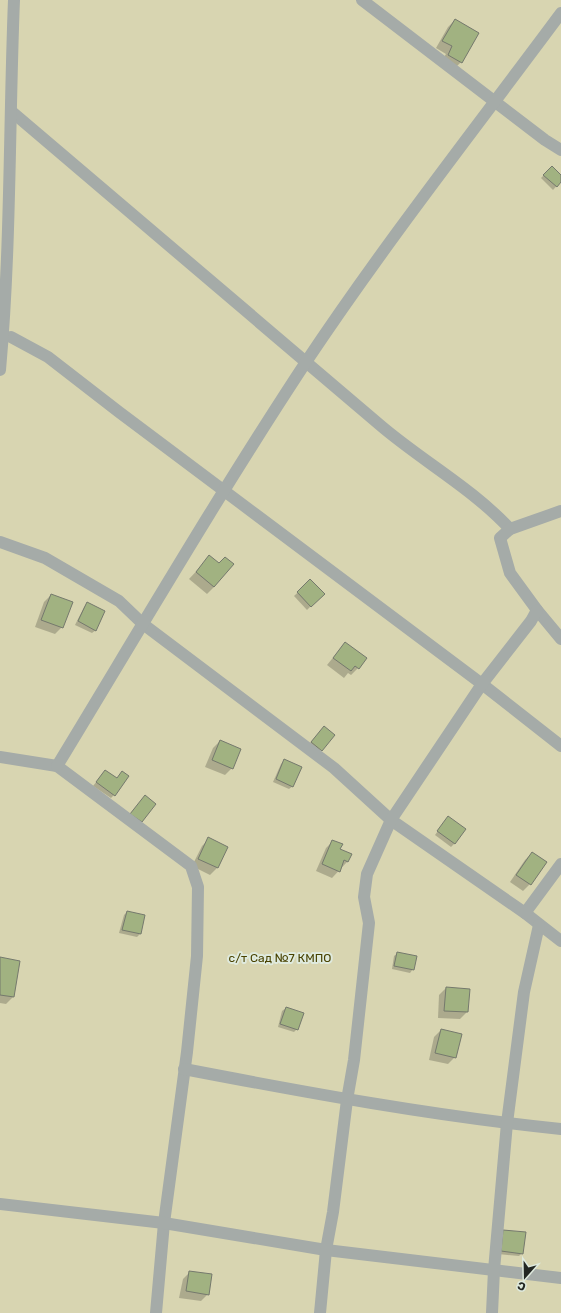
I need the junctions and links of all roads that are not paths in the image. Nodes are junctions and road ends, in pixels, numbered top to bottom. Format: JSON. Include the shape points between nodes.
{"nodes":[{"id":1,"x":14,"y":0,"type":"edge"},
{"id":2,"x":362,"y":0,"type":"edge"},
{"id":3,"x":561,"y":13,"type":"edge"},
{"id":4,"x":495,"y":102,"type":"junction"},
{"id":5,"x":11,"y":111,"type":"junction"},
{"id":6,"x":561,"y":150,"type":"edge"},
{"id":7,"x":11,"y":337,"type":"dead end"},
{"id":8,"x":306,"y":362,"type":"junction"},
{"id":9,"x":0,"y":370,"type":"edge"},
{"id":10,"x":224,"y":490,"type":"junction"},
{"id":11,"x":561,"y":511,"type":"edge"},
{"id":12,"x":510,"y":529,"type":"junction"},
{"id":13,"x":0,"y":542,"type":"edge"},
{"id":14,"x":537,"y":610,"type":"junction"},
{"id":15,"x":143,"y":624,"type":"junction"},
{"id":16,"x":561,"y":639,"type":"edge"},
{"id":17,"x":482,"y":684,"type":"junction"},
{"id":18,"x":561,"y":746,"type":"edge"},
{"id":19,"x":0,"y":757,"type":"edge"},
{"id":20,"x":58,"y":766,"type":"junction"},
{"id":21,"x":391,"y":820,"type":"junction"},
{"id":22,"x":561,"y":864,"type":"edge"},
{"id":23,"x":524,"y":912,"type":"junction"},
{"id":24,"x":539,"y":925,"type":"junction"},
{"id":25,"x":561,"y":941,"type":"edge"},
{"id":26,"x":184,"y":1069,"type":"junction"},
{"id":27,"x":347,"y":1100,"type":"junction"},
{"id":28,"x":507,"y":1123,"type":"junction"},
{"id":29,"x":561,"y":1129,"type":"edge"},
{"id":30,"x":0,"y":1204,"type":"edge"},
{"id":31,"x":164,"y":1223,"type":"junction"},
{"id":32,"x":326,"y":1250,"type":"junction"},
{"id":33,"x":494,"y":1270,"type":"junction"},
{"id":34,"x":561,"y":1278,"type":"edge"},
{"id":35,"x":156,"y":1313,"type":"edge"},
{"id":36,"x":320,"y":1313,"type":"edge"},
{"id":37,"x":492,"y":1313,"type":"edge"}],
"edges":[{"from":1,"to":5,"type":"lane"},
{"from":2,"to":4,"type":"lane"},
{"from":3,"to":4,"type":"lane"},
{"from":4,"to":6,"type":"lane"},
{"from":4,"to":8,"type":"lane","via":[[378,258]]},
{"from":5,"to":8,"type":"lane"},
{"from":5,"to":9,"type":"lane"},
{"from":7,"to":10,"type":"lane","via":[[48,357]]},
{"from":8,"to":10,"type":"lane"},
{"from":8,"to":12,"type":"lane","via":[[399,441],[495,513]]},
{"from":10,"to":15,"type":"lane"},
{"from":10,"to":17,"type":"lane"},
{"from":11,"to":12,"type":"lane"},
{"from":12,"to":14,"type":"lane","via":[[500,538],[510,574]]},
{"from":13,"to":15,"type":"lane","via":[[45,558],[119,601]]},
{"from":14,"to":16,"type":"lane"},
{"from":14,"to":17,"type":"lane"},
{"from":15,"to":20,"type":"lane"},
{"from":15,"to":21,"type":"lane","via":[[334,768]]},
{"from":17,"to":18,"type":"lane"},
{"from":17,"to":21,"type":"lane"},
{"from":19,"to":20,"type":"lane"},
{"from":20,"to":26,"type":"lane","via":[[191,866],[198,888],[196,956]]},
{"from":21,"to":23,"type":"lane"},
{"from":21,"to":27,"type":"lane","via":[[368,874],[364,897],[369,923],[354,1060]]},
{"from":22,"to":23,"type":"lane"},
{"from":23,"to":24,"type":"lane"},
{"from":24,"to":25,"type":"lane"},
{"from":24,"to":28,"type":"lane","via":[[524,992]]},
{"from":26,"to":27,"type":"lane"},
{"from":26,"to":31,"type":"lane"},
{"from":27,"to":28,"type":"lane"},
{"from":27,"to":32,"type":"lane","via":[[334,1212]]},
{"from":28,"to":29,"type":"lane"},
{"from":28,"to":33,"type":"lane"},
{"from":30,"to":31,"type":"lane"},
{"from":31,"to":32,"type":"lane"},
{"from":31,"to":35,"type":"lane"},
{"from":32,"to":33,"type":"lane"},
{"from":32,"to":36,"type":"lane"},
{"from":33,"to":34,"type":"lane"},
{"from":33,"to":37,"type":"lane"}]}
